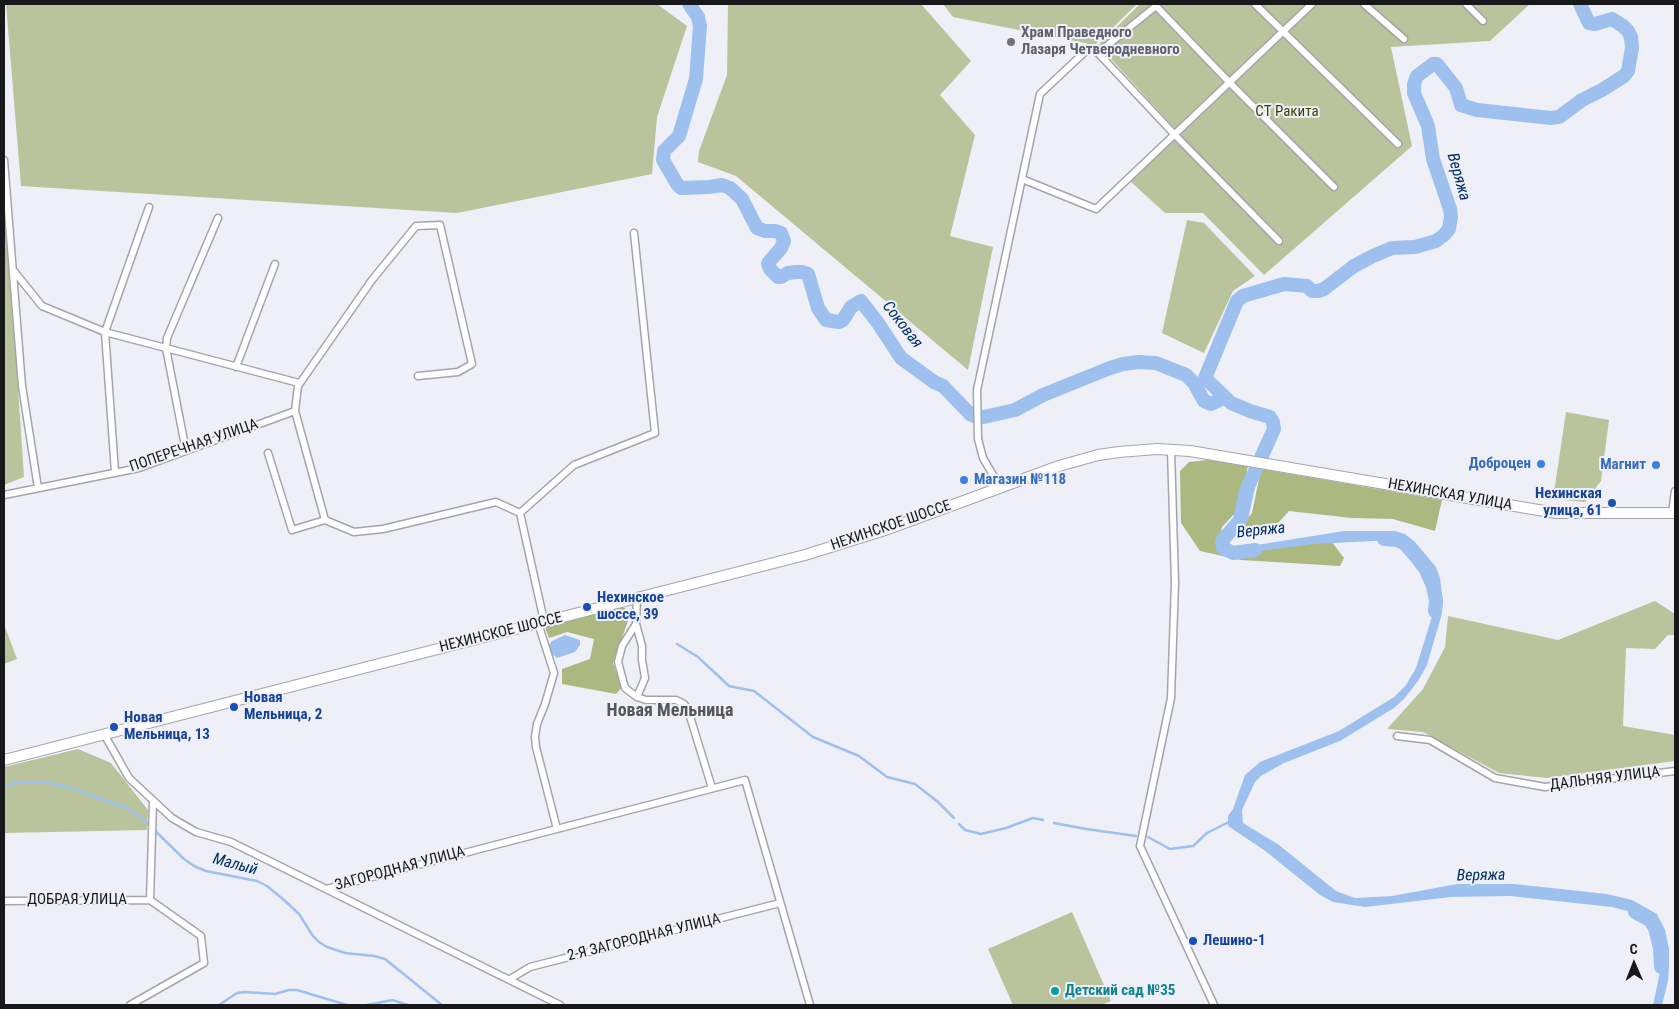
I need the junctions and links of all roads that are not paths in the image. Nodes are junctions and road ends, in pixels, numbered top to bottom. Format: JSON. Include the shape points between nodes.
{"nodes":[{"id":1,"x":1255,"y":4,"type":"edge"},
{"id":2,"x":1312,"y":4,"type":"edge"},
{"id":3,"x":1364,"y":4,"type":"edge"},
{"id":4,"x":1466,"y":4,"type":"edge"},
{"id":5,"x":1484,"y":22,"type":"dead end"},
{"id":6,"x":1283,"y":31,"type":"junction"},
{"id":7,"x":1404,"y":39,"type":"dead end"},
{"id":8,"x":1098,"y":53,"type":"junction"},
{"id":9,"x":1229,"y":82,"type":"junction"},
{"id":10,"x":1174,"y":134,"type":"junction"},
{"id":11,"x":1398,"y":144,"type":"dead end"},
{"id":12,"x":4,"y":160,"type":"edge"},
{"id":13,"x":1022,"y":179,"type":"junction"},
{"id":14,"x":1334,"y":187,"type":"dead end"},
{"id":15,"x":149,"y":207,"type":"dead end"},
{"id":16,"x":218,"y":218,"type":"dead end"},
{"id":17,"x":634,"y":233,"type":"dead end"},
{"id":18,"x":1279,"y":241,"type":"dead end"},
{"id":19,"x":274,"y":264,"type":"dead end"},
{"id":20,"x":13,"y":270,"type":"junction"},
{"id":21,"x":105,"y":332,"type":"junction"},
{"id":22,"x":166,"y":348,"type":"junction"},
{"id":23,"x":236,"y":367,"type":"junction"},
{"id":24,"x":418,"y":376,"type":"dead end"},
{"id":25,"x":299,"y":383,"type":"junction"},
{"id":26,"x":295,"y":411,"type":"junction"},
{"id":27,"x":1171,"y":450,"type":"junction"},
{"id":28,"x":186,"y":451,"type":"junction"},
{"id":29,"x":268,"y":453,"type":"dead end"},
{"id":30,"x":1226,"y":457,"type":"joint"},
{"id":31,"x":115,"y":472,"type":"junction"},
{"id":32,"x":1000,"y":487,"type":"junction"},
{"id":33,"x":38,"y":488,"type":"junction"},
{"id":34,"x":1675,"y":491,"type":"edge"},
{"id":35,"x":4,"y":495,"type":"edge"},
{"id":36,"x":520,"y":512,"type":"junction"},
{"id":37,"x":1674,"y":513,"type":"edge"},
{"id":38,"x":325,"y":520,"type":"junction"},
{"id":39,"x":637,"y":598,"type":"junction"},
{"id":40,"x":541,"y":622,"type":"junction"},
{"id":41,"x":636,"y":624,"type":"junction"},
{"id":42,"x":637,"y":697,"type":"junction"},
{"id":43,"x":104,"y":734,"type":"junction"},
{"id":44,"x":1397,"y":736,"type":"dead end"},
{"id":45,"x":4,"y":760,"type":"edge"},
{"id":46,"x":1675,"y":771,"type":"edge"},
{"id":47,"x":712,"y":788,"type":"junction"},
{"id":48,"x":153,"y":802,"type":"junction"},
{"id":49,"x":557,"y":828,"type":"junction"},
{"id":50,"x":326,"y":889,"type":"junction"},
{"id":51,"x":4,"y":900,"type":"edge"},
{"id":52,"x":150,"y":900,"type":"junction"},
{"id":53,"x":780,"y":903,"type":"junction"},
{"id":54,"x":510,"y":979,"type":"junction"},
{"id":55,"x":130,"y":1005,"type":"edge"},
{"id":56,"x":560,"y":1005,"type":"edge"},
{"id":57,"x":810,"y":1005,"type":"edge"},
{"id":58,"x":1214,"y":1005,"type":"edge"}],
"edges":[{"from":1,"to":6,"type":"street"},
{"from":2,"to":6,"type":"street"},
{"from":3,"to":7,"type":"street"},
{"from":4,"to":5,"type":"street"},
{"from":6,"to":9,"type":"street"},
{"from":6,"to":11,"type":"street"},
{"from":8,"to":9,"type":"street","via":[[1156,6]]},
{"from":8,"to":10,"type":"street"},
{"from":8,"to":13,"type":"street","via":[[1088,48],[1040,94]]},
{"from":9,"to":10,"type":"street"},
{"from":9,"to":14,"type":"street"},
{"from":10,"to":13,"type":"street","via":[[1096,209]]},
{"from":10,"to":18,"type":"street"},
{"from":12,"to":20,"type":"street"},
{"from":13,"to":32,"type":"street","via":[[977,390],[978,439],[983,458]]},
{"from":15,"to":21,"type":"street"},
{"from":16,"to":22,"type":"street","via":[[167,338]]},
{"from":17,"to":36,"type":"street","via":[[654,433],[574,465]]},
{"from":19,"to":23,"type":"street"},
{"from":20,"to":21,"type":"street","via":[[42,306]]},
{"from":20,"to":33,"type":"street","via":[[22,386]]},
{"from":21,"to":22,"type":"street"},
{"from":21,"to":31,"type":"street"},
{"from":22,"to":23,"type":"street"},
{"from":22,"to":28,"type":"street"},
{"from":23,"to":25,"type":"street"},
{"from":24,"to":25,"type":"street","via":[[458,372],[472,364],[440,225],[416,226],[372,280]]},
{"from":25,"to":26,"type":"street"},
{"from":26,"to":28,"type":"street","name":"ПОПЕРЕЧНАЯ УЛИЦА"},
{"from":26,"to":38,"type":"street"},
{"from":27,"to":30,"type":"main road","name":"НЕХИНСКОЕ ШОССЕ"},
{"from":27,"to":32,"type":"main road","name":"НЕХИНСКОЕ ШОССЕ","via":[[1142,449],[1098,455]]},
{"from":27,"to":58,"type":"street","via":[[1175,583],[1171,698],[1140,846]]},
{"from":28,"to":31,"type":"street","name":"ПОПЕРЕЧНАЯ УЛИЦА","via":[[139,468]]},
{"from":29,"to":38,"type":"street","via":[[292,530]]},
{"from":30,"to":37,"type":"main road","name":"НЕХИНСКАЯ УЛИЦА","via":[[1556,512]]},
{"from":31,"to":33,"type":"street","name":"ПОПЕРЕЧНАЯ УЛИЦА"},
{"from":32,"to":39,"type":"main road","name":"НЕХИНСКОЕ ШОССЕ","via":[[858,539]]},
{"from":33,"to":35,"type":"street","name":"ПОПЕРЕЧНАЯ УЛИЦА"},
{"from":34,"to":37,"type":"street"},
{"from":36,"to":38,"type":"street","via":[[496,502],[383,529],[354,532]]},
{"from":36,"to":40,"type":"street"},
{"from":39,"to":40,"type":"main road","name":"НЕХИНСКОЕ ШОССЕ"},
{"from":39,"to":41,"type":"street"},
{"from":40,"to":43,"type":"main road","name":"НЕХИНСКОЕ ШОССЕ"},
{"from":40,"to":49,"type":"street","via":[[554,673],[537,724],[536,747]]},
{"from":41,"to":42,"type":"street","via":[[645,678]]},
{"from":41,"to":42,"type":"street","via":[[622,646],[618,662],[625,688]]},
{"from":42,"to":47,"type":"street","via":[[676,700],[684,704]]},
{"from":43,"to":45,"type":"main road","name":"НЕХИНСКОЕ ШОССЕ"},
{"from":43,"to":48,"type":"street","name":"ЗАГОРОДНАЯ УЛИЦА","via":[[129,778]]},
{"from":44,"to":46,"type":"street","name":"ДАЛЬНЯЯ УЛИЦА","via":[[1430,740],[1495,778],[1545,787]]},
{"from":47,"to":49,"type":"street","name":"ЗАГОРОДНАЯ УЛИЦА"},
{"from":47,"to":53,"type":"street","name":"ЗАГОРОДНАЯ УЛИЦА","via":[[745,780]]},
{"from":48,"to":50,"type":"street","name":"ЗАГОРОДНАЯ УЛИЦА","via":[[196,832],[231,842]]},
{"from":48,"to":52,"type":"street"},
{"from":49,"to":50,"type":"street","name":"ЗАГОРОДНАЯ УЛИЦА"},
{"from":50,"to":54,"type":"street"},
{"from":51,"to":52,"type":"street","name":"ДОБРАЯ УЛИЦА"},
{"from":52,"to":55,"type":"street","via":[[201,936],[204,963]]},
{"from":53,"to":54,"type":"street","name":"2-Я ЗАГОРОДНАЯ УЛИЦА","via":[[530,967]]},
{"from":53,"to":57,"type":"street"},
{"from":54,"to":56,"type":"street"}]}
